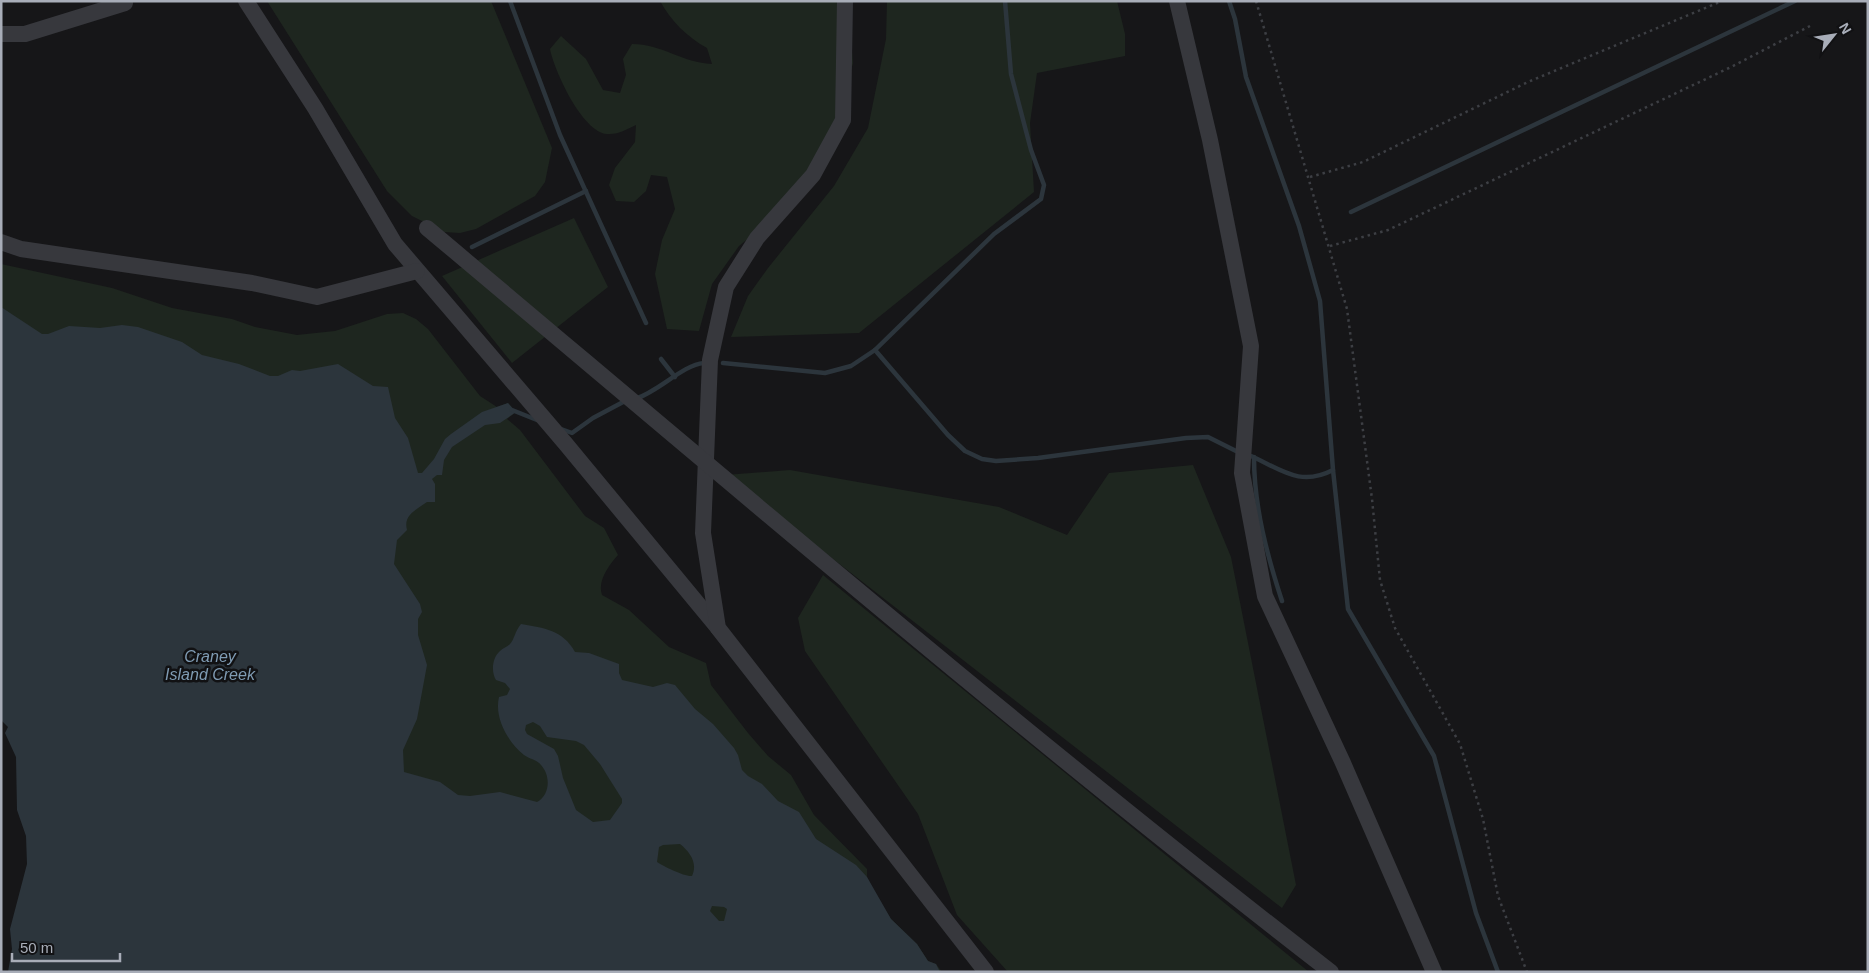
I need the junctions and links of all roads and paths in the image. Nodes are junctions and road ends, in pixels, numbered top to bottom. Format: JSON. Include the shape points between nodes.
{"nodes":[{"id":1,"x":246,"y":1,"type":"edge"},
{"id":2,"x":845,"y":1,"type":"edge"},
{"id":3,"x":1177,"y":1,"type":"edge"},
{"id":4,"x":1256,"y":1,"type":"edge"},
{"id":5,"x":1722,"y":1,"type":"edge"},
{"id":6,"x":129,"y":2,"type":"edge"},
{"id":7,"x":1810,"y":26,"type":"dead end"},
{"id":8,"x":1,"y":34,"type":"edge"},
{"id":9,"x":1310,"y":177,"type":"junction"},
{"id":10,"x":427,"y":228,"type":"dead end"},
{"id":11,"x":1,"y":242,"type":"edge"},
{"id":12,"x":1330,"y":246,"type":"junction"},
{"id":13,"x":418,"y":271,"type":"junction"},
{"id":14,"x":706,"y":462,"type":"junction"},
{"id":15,"x":718,"y":628,"type":"junction"},
{"id":16,"x":986,"y":972,"type":"edge"},
{"id":17,"x":1332,"y":972,"type":"edge"},
{"id":18,"x":1434,"y":972,"type":"edge"},
{"id":19,"x":1527,"y":972,"type":"edge"}],
"edges":[{"from":1,"to":13,"type":"lane","via":[[315,108],[395,244]]},
{"from":2,"to":14,"type":"lane","via":[[843,120],[813,175],[757,238],[726,287],[710,360]]},
{"from":3,"to":18,"type":"lane","via":[[1210,140],[1251,346],[1242,473],[1266,596],[1344,763]]},
{"from":4,"to":9,"type":"path"},
{"from":5,"to":9,"type":"path","via":[[1528,82],[1363,162]]},
{"from":6,"to":8,"type":"lane","via":[[26,34]]},
{"from":7,"to":12,"type":"path","via":[[1729,68],[1388,230]]},
{"from":9,"to":12,"type":"path"},
{"from":10,"to":14,"type":"lane"},
{"from":11,"to":13,"type":"lane","via":[[21,249],[252,283],[318,297]]},
{"from":12,"to":19,"type":"path","via":[[1348,309],[1380,580],[1395,628],[1460,744],[1483,820],[1498,896]]},
{"from":13,"to":15,"type":"lane","via":[[565,442]]},
{"from":14,"to":15,"type":"lane","via":[[703,533]]},
{"from":14,"to":17,"type":"lane","via":[[1204,873]]},
{"from":15,"to":16,"type":"lane"}]}
